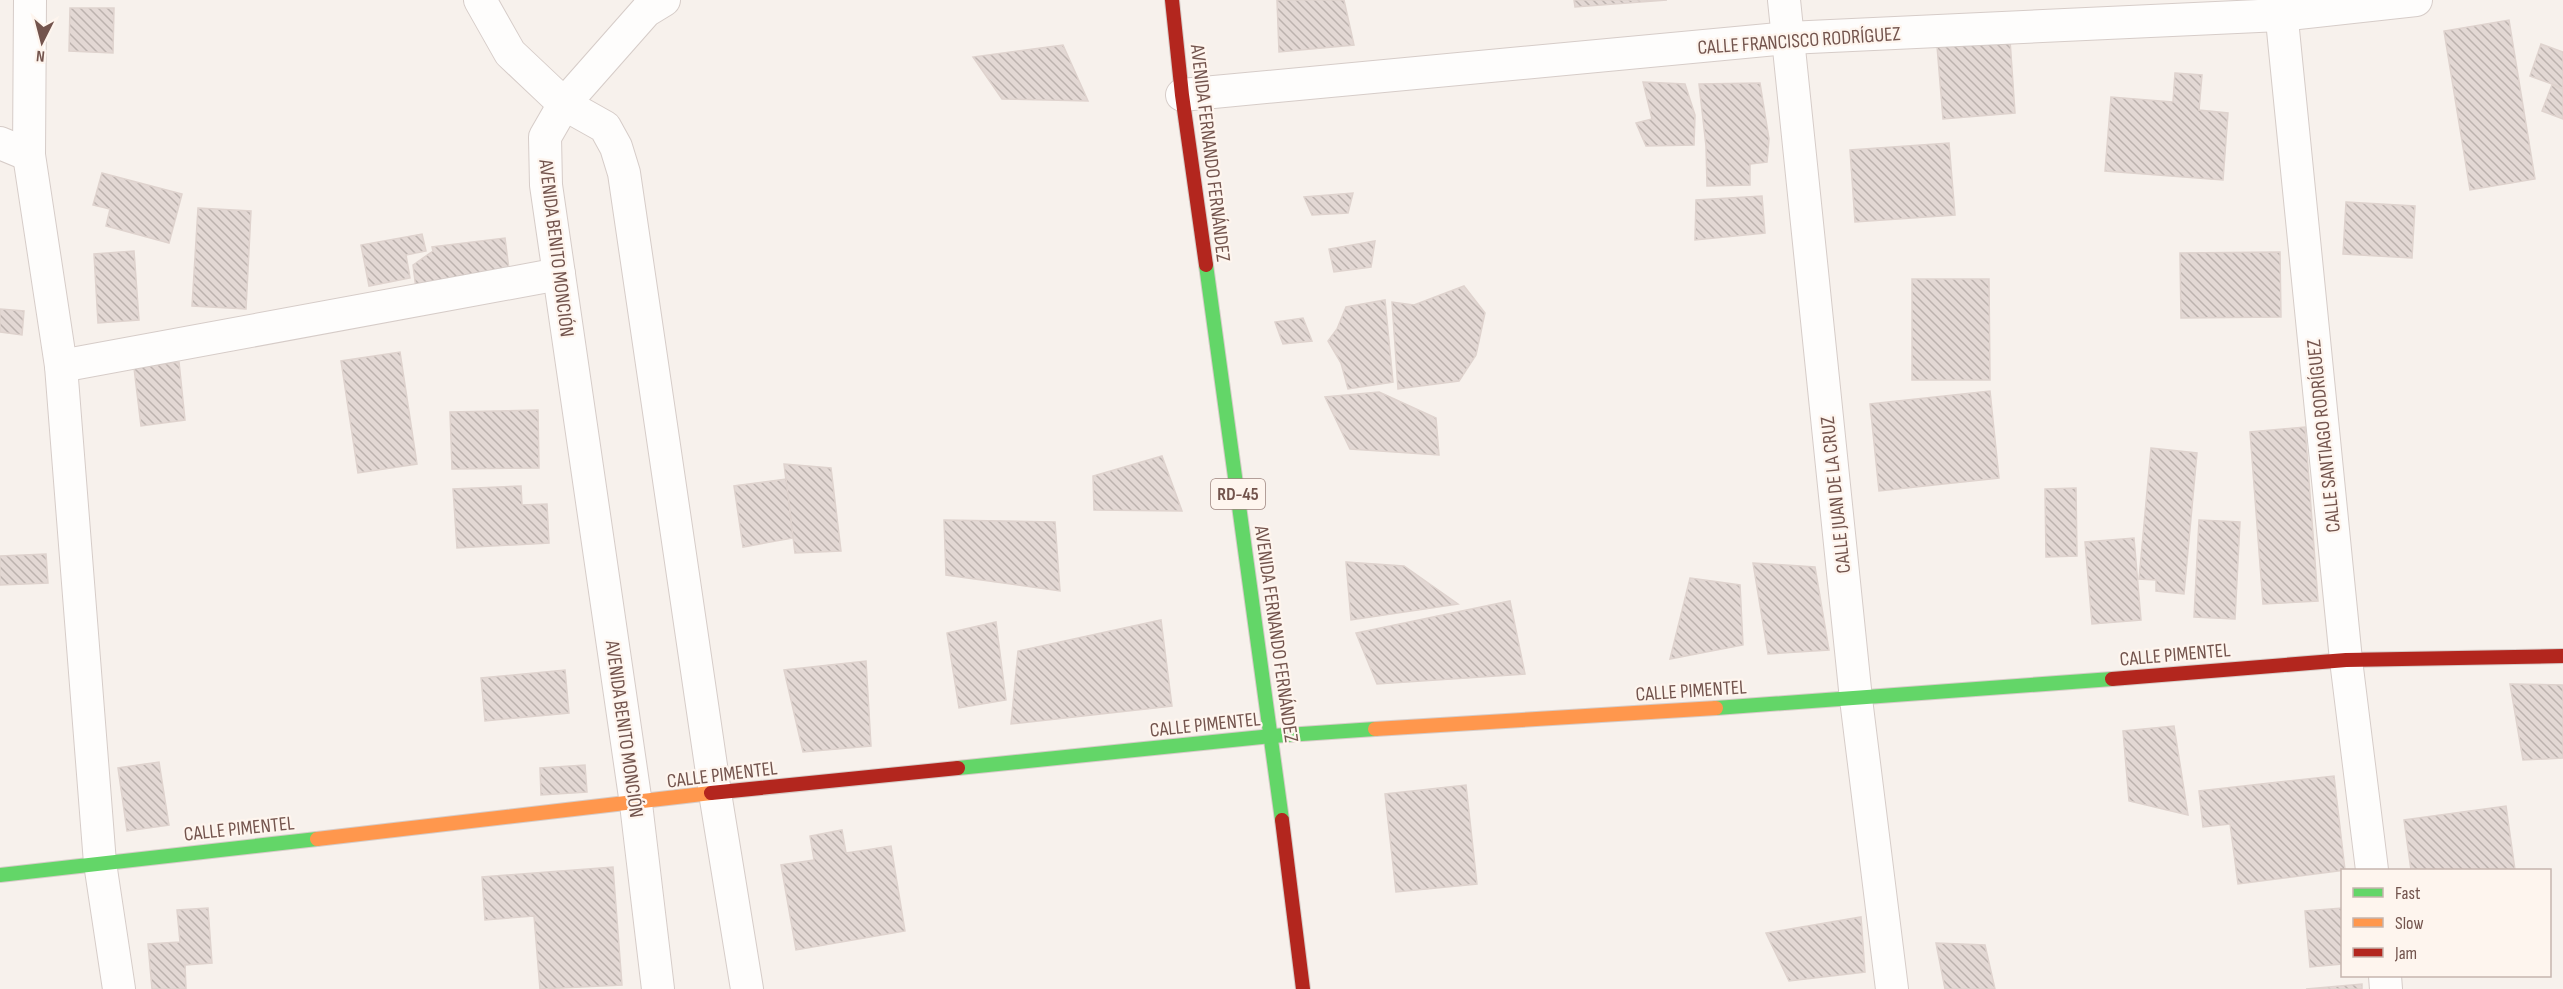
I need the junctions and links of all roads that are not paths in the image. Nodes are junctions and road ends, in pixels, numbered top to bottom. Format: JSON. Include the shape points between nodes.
{"nodes":[{"id":1,"x":30,"y":0,"type":"edge"},
{"id":2,"x":480,"y":0,"type":"edge"},
{"id":3,"x":664,"y":0,"type":"edge"},
{"id":4,"x":1172,"y":0,"type":"edge"},
{"id":5,"x":1784,"y":0,"type":"edge"},
{"id":6,"x":2416,"y":0,"type":"edge"},
{"id":7,"x":2280,"y":8,"type":"edge"},
{"id":8,"x":1788,"y":38,"type":"junction"},
{"id":9,"x":1182,"y":95,"type":"junction"},
{"id":10,"x":564,"y":104,"type":"junction"},
{"id":11,"x":0,"y":143,"type":"edge"},
{"id":12,"x":29,"y":155,"type":"junction"},
{"id":13,"x":559,"y":274,"type":"junction"},
{"id":14,"x":61,"y":366,"type":"junction"},
{"id":15,"x":2563,"y":656,"type":"edge"},
{"id":16,"x":2346,"y":660,"type":"junction"},
{"id":17,"x":1856,"y":699,"type":"junction"},
{"id":18,"x":1272,"y":736,"type":"junction"},
{"id":19,"x":716,"y":793,"type":"junction"},
{"id":20,"x":636,"y":804,"type":"junction"},
{"id":21,"x":100,"y":863,"type":"junction"},
{"id":22,"x":2372,"y":869,"type":"edge"},
{"id":23,"x":0,"y":875,"type":"edge"},
{"id":24,"x":119,"y":989,"type":"edge"},
{"id":25,"x":658,"y":989,"type":"edge"},
{"id":26,"x":747,"y":989,"type":"edge"},
{"id":27,"x":1303,"y":989,"type":"edge"},
{"id":28,"x":1892,"y":989,"type":"edge"}],
"edges":[{"from":1,"to":12,"type":"street"},
{"from":2,"to":10,"type":"street","via":[[510,53]]},
{"from":3,"to":10,"type":"street","name":"AVENIDA BENITO MONCIÓN","via":[[646,11]]},
{"from":4,"to":9,"type":"street","name":"AVENIDA FERNANDO FERNÁNDEZ","number":"RD-45"},
{"from":5,"to":8,"type":"street","name":"CALLE JUAN DE LA CRUZ"},
{"from":6,"to":7,"type":"street","name":"CALLE FRANCISCO RODRÍGUEZ"},
{"from":7,"to":8,"type":"street","name":"CALLE FRANCISCO RODRÍGUEZ"},
{"from":7,"to":16,"type":"street","name":"CALLE SANTIAGO RODRÍGUEZ"},
{"from":8,"to":9,"type":"street","name":"CALLE FRANCISCO RODRÍGUEZ"},
{"from":8,"to":17,"type":"street","name":"CALLE JUAN DE LA CRUZ"},
{"from":9,"to":18,"type":"street","name":"AVENIDA FERNANDO FERNÁNDEZ","number":"RD-45"},
{"from":10,"to":13,"type":"street","name":"AVENIDA BENITO MONCIÓN","via":[[544,137],[546,184]]},
{"from":10,"to":19,"type":"street","via":[[605,127],[624,173]]},
{"from":11,"to":12,"type":"street"},
{"from":12,"to":14,"type":"street"},
{"from":13,"to":14,"type":"street"},
{"from":13,"to":20,"type":"street","name":"AVENIDA BENITO MONCIÓN"},
{"from":14,"to":21,"type":"street"},
{"from":15,"to":16,"type":"street","name":"CALLE PIMENTEL"},
{"from":16,"to":17,"type":"street","name":"CALLE PIMENTEL"},
{"from":16,"to":22,"type":"street","name":"CALLE SANTIAGO RODRÍGUEZ"},
{"from":17,"to":18,"type":"street","name":"CALLE PIMENTEL"},
{"from":17,"to":28,"type":"street","name":"CALLE JUAN DE LA CRUZ"},
{"from":18,"to":19,"type":"street","name":"CALLE PIMENTEL"},
{"from":18,"to":27,"type":"street","name":"AVENIDA FERNANDO FERNÁNDEZ","number":"RD-45"},
{"from":19,"to":20,"type":"street","name":"CALLE PIMENTEL"},
{"from":19,"to":26,"type":"street"},
{"from":20,"to":21,"type":"street","name":"CALLE PIMENTEL"},
{"from":20,"to":25,"type":"street","name":"AVENIDA BENITO MONCIÓN"},
{"from":21,"to":23,"type":"street","name":"CALLE PIMENTEL"},
{"from":21,"to":24,"type":"street"}]}
